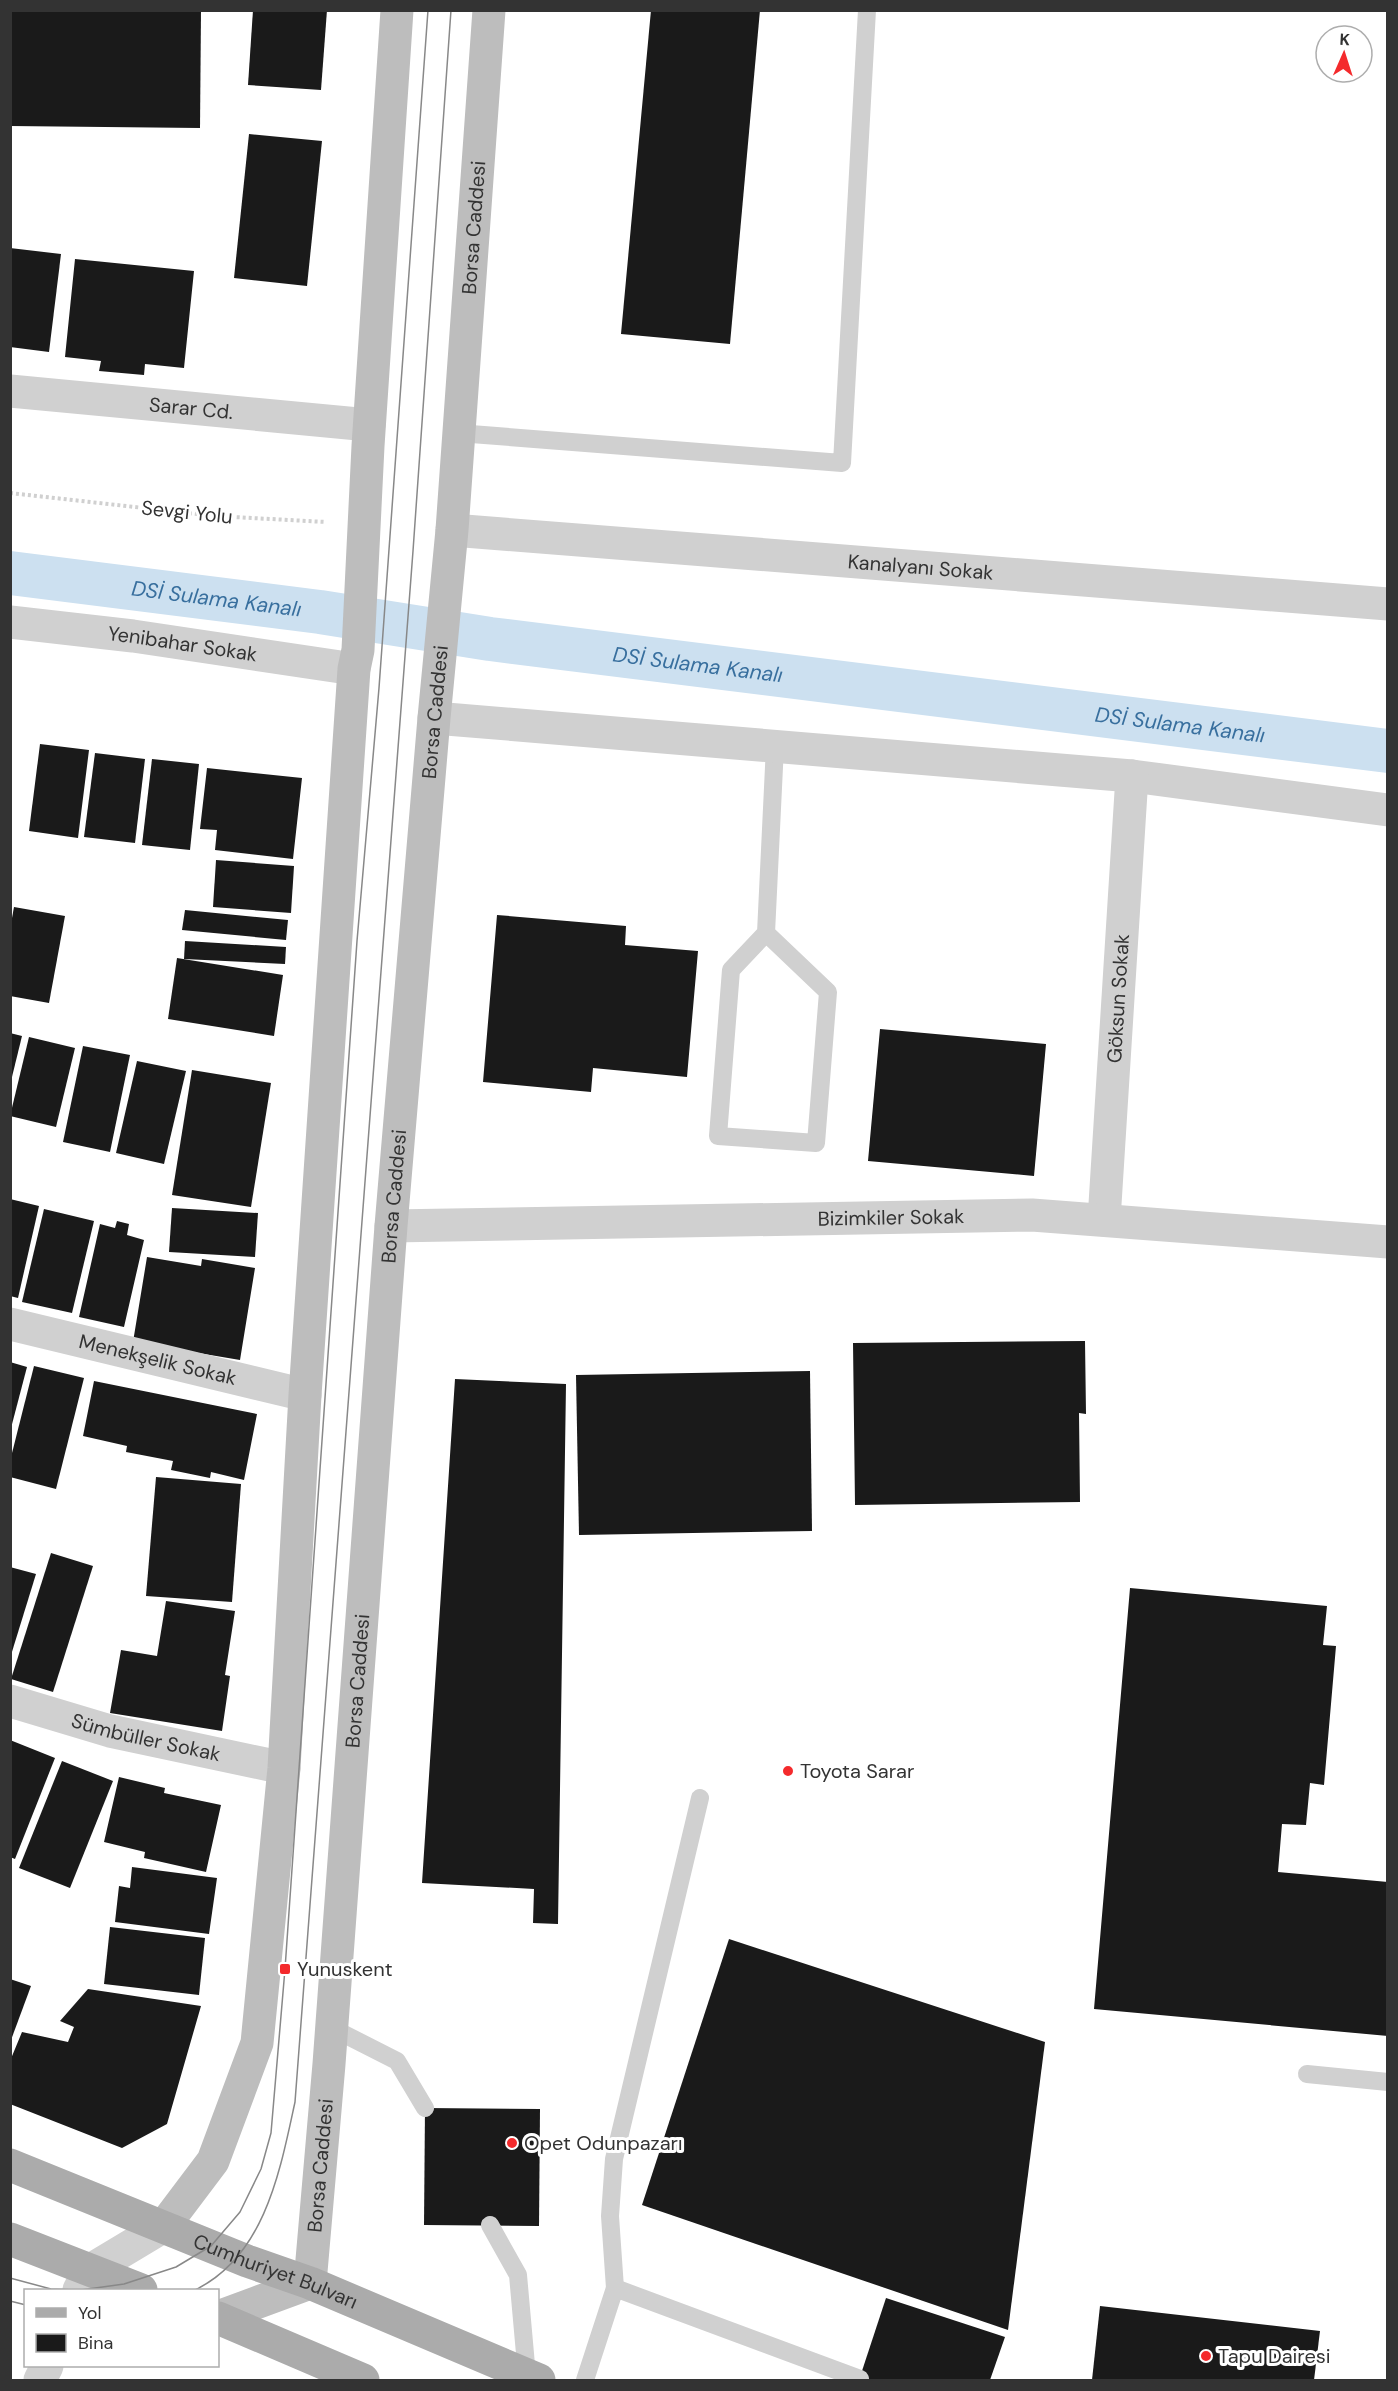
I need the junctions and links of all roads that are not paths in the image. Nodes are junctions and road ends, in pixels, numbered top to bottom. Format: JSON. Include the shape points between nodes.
{"nodes":[{"id":1,"x":397,"y":10,"type":"edge"},
{"id":2,"x":489,"y":10,"type":"edge"},
{"id":3,"x":867,"y":10,"type":"edge"},
{"id":4,"x":10,"y":391,"type":"edge"},
{"id":5,"x":369,"y":425,"type":"junction"},
{"id":6,"x":458,"y":433,"type":"junction"},
{"id":7,"x":450,"y":543,"type":"junction"},
{"id":8,"x":1388,"y":604,"type":"edge"},
{"id":9,"x":10,"y":622,"type":"edge"},
{"id":10,"x":356,"y":660,"type":"junction"},
{"id":11,"x":434,"y":718,"type":"junction"},
{"id":12,"x":775,"y":746,"type":"junction"},
{"id":13,"x":1132,"y":776,"type":"junction"},
{"id":14,"x":1388,"y":810,"type":"edge"},
{"id":15,"x":766,"y":933,"type":"junction"},
{"id":16,"x":1104,"y":1221,"type":"junction"},
{"id":17,"x":392,"y":1226,"type":"junction"},
{"id":18,"x":1388,"y":1242,"type":"edge"},
{"id":19,"x":10,"y":1324,"type":"edge"},
{"id":20,"x":305,"y":1395,"type":"junction"},
{"id":21,"x":10,"y":1701,"type":"edge"},
{"id":22,"x":284,"y":1768,"type":"junction"},
{"id":23,"x":700,"y":1798,"type":"dead end"},
{"id":24,"x":332,"y":2028,"type":"junction"},
{"id":25,"x":1307,"y":2074,"type":"dead end"},
{"id":26,"x":1388,"y":2082,"type":"edge"},
{"id":27,"x":425,"y":2108,"type":"dead end"},
{"id":28,"x":10,"y":2165,"type":"edge"},
{"id":29,"x":490,"y":2225,"type":"dead end"},
{"id":30,"x":164,"y":2226,"type":"junction"},
{"id":31,"x":10,"y":2239,"type":"edge"},
{"id":32,"x":84,"y":2281,"type":"edge"},
{"id":33,"x":310,"y":2283,"type":"junction"},
{"id":34,"x":615,"y":2288,"type":"junction"},
{"id":35,"x":135,"y":2289,"type":"edge"},
{"id":36,"x":219,"y":2318,"type":"edge"},
{"id":37,"x":219,"y":2318,"type":"edge"},
{"id":38,"x":533,"y":2378,"type":"edge"},
{"id":39,"x":345,"y":2379,"type":"edge"},
{"id":40,"x":860,"y":2379,"type":"dead end"},
{"id":41,"x":585,"y":2380,"type":"edge"}],
"edges":[{"from":1,"to":5,"type":"main road"},
{"from":2,"to":6,"type":"main road","name":"Borsa Caddesi"},
{"from":3,"to":6,"type":"lane","via":[[842,463]]},
{"from":4,"to":5,"type":"street","name":"Sarar Cd."},
{"from":5,"to":10,"type":"main road"},
{"from":6,"to":7,"type":"main road","name":"Borsa Caddesi"},
{"from":7,"to":8,"type":"street","name":"Kanalyanı Sokak"},
{"from":7,"to":11,"type":"main road","name":"Borsa Caddesi"},
{"from":9,"to":10,"type":"street","name":"Yenibahar Sokak"},
{"from":10,"to":20,"type":"main road"},
{"from":11,"to":12,"type":"street"},
{"from":11,"to":17,"type":"main road","name":"Borsa Caddesi"},
{"from":12,"to":13,"type":"street"},
{"from":12,"to":15,"type":"lane"},
{"from":13,"to":14,"type":"street"},
{"from":13,"to":16,"type":"street","name":"Göksun Sokak"},
{"from":15,"to":15,"type":"lane","via":[[731,970],[718,1136],[816,1143],[828,992]]},
{"from":16,"to":17,"type":"street","name":"Bizimkiler Sokak","via":[[1032,1215]]},
{"from":16,"to":18,"type":"street","name":"Bizimkiler Sokak"},
{"from":17,"to":24,"type":"main road","name":"Borsa Caddesi"},
{"from":19,"to":20,"type":"street","name":"Menekşelik Sokak"},
{"from":20,"to":22,"type":"main road"},
{"from":21,"to":22,"type":"street","name":"Sümbüller Sokak","via":[[110,1731]]},
{"from":22,"to":30,"type":"main road","via":[[257,2043],[213,2162]]},
{"from":23,"to":34,"type":"lane","via":[[614,2159],[610,2216]]},
{"from":24,"to":27,"type":"lane","via":[[397,2061]]},
{"from":24,"to":33,"type":"main road","name":"Borsa Caddesi"},
{"from":25,"to":26,"type":"lane"},
{"from":28,"to":30,"type":"main road","name":"Cumhuriyet Bulvarı"},
{"from":29,"to":38,"type":"lane","via":[[518,2275]]},
{"from":30,"to":32,"type":"street"},
{"from":30,"to":33,"type":"main road","name":"Cumhuriyet Bulvarı"},
{"from":31,"to":32,"type":"main road"},
{"from":32,"to":35,"type":"main road"},
{"from":33,"to":36,"type":"main road"},
{"from":33,"to":38,"type":"main road","name":"Cumhuriyet Bulvarı"},
{"from":34,"to":40,"type":"lane"},
{"from":34,"to":41,"type":"lane"},
{"from":37,"to":39,"type":"main road"}]}
